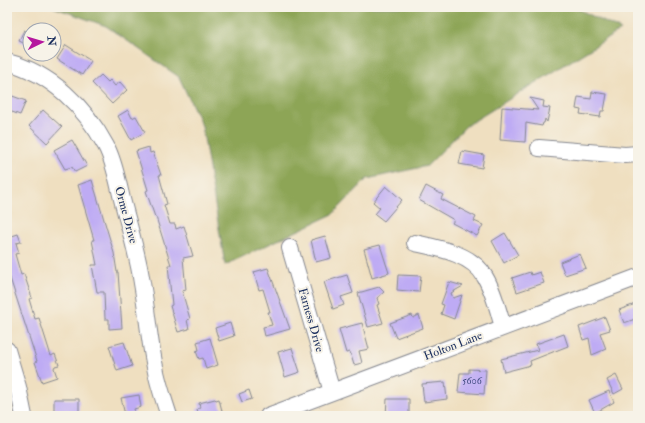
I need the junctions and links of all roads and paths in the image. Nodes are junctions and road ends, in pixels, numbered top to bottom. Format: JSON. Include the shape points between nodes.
{"nodes":[{"id":1,"x":7,"y":62,"type":"edge"},
{"id":2,"x":539,"y":148,"type":"dead end"},
{"id":3,"x":638,"y":154,"type":"edge"},
{"id":4,"x":415,"y":243,"type":"dead end"},
{"id":5,"x":290,"y":248,"type":"dead end"},
{"id":6,"x":638,"y":277,"type":"edge"},
{"id":7,"x":503,"y":327,"type":"junction"},
{"id":8,"x":7,"y":350,"type":"edge"},
{"id":9,"x":332,"y":392,"type":"junction"},
{"id":10,"x":24,"y":416,"type":"edge"},
{"id":11,"x":169,"y":416,"type":"edge"},
{"id":12,"x":268,"y":416,"type":"edge"}],
"edges":[{"from":1,"to":11,"type":"street","name":"Orme Drive","via":[[34,72],[57,86],[86,115],[106,147],[115,171],[138,260],[155,368]]},
{"from":2,"to":3,"type":"street"},
{"from":4,"to":7,"type":"street","via":[[454,254],[474,264],[485,277]]},
{"from":5,"to":9,"type":"street","name":"Farness Drive"},
{"from":6,"to":7,"type":"street","name":"Holton Lane"},
{"from":7,"to":9,"type":"street","name":"Holton Lane"},
{"from":8,"to":10,"type":"street"},
{"from":9,"to":12,"type":"street","name":"Holton Lane"}]}
